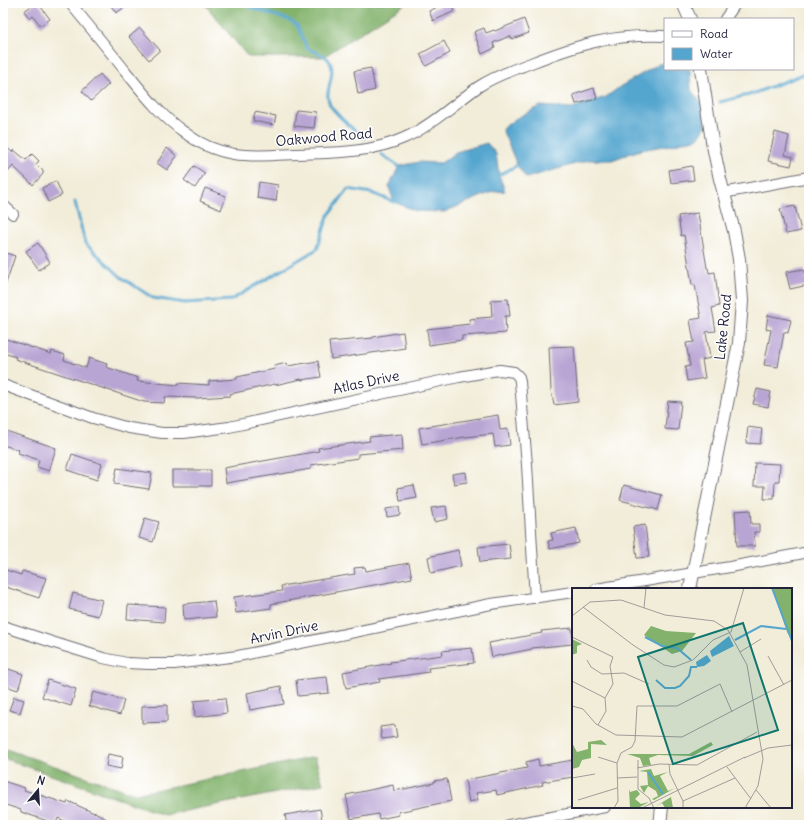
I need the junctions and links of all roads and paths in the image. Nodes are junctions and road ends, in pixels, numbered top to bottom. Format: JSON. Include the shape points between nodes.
{"nodes":[{"id":1,"x":70,"y":3,"type":"edge"},
{"id":2,"x":683,"y":3,"type":"edge"},
{"id":3,"x":736,"y":3,"type":"edge"},
{"id":4,"x":690,"y":18,"type":"edge"},
{"id":5,"x":726,"y":18,"type":"edge"},
{"id":6,"x":664,"y":36,"type":"edge"},
{"id":7,"x":701,"y":70,"type":"edge"},
{"id":8,"x":809,"y":177,"type":"edge"},
{"id":9,"x":723,"y":193,"type":"junction"},
{"id":10,"x":3,"y":205,"type":"edge"},
{"id":11,"x":13,"y":214,"type":"dead end"},
{"id":12,"x":3,"y":385,"type":"edge"},
{"id":13,"x":809,"y":552,"type":"edge"},
{"id":14,"x":693,"y":573,"type":"junction"},
{"id":15,"x":602,"y":588,"type":"edge"},
{"id":16,"x":690,"y":588,"type":"edge"},
{"id":17,"x":572,"y":592,"type":"edge"},
{"id":18,"x":534,"y":598,"type":"junction"},
{"id":19,"x":3,"y":626,"type":"edge"},
{"id":20,"x":600,"y":808,"type":"edge"},
{"id":21,"x":662,"y":808,"type":"edge"},
{"id":22,"x":509,"y":825,"type":"edge"},
{"id":23,"x":660,"y":825,"type":"edge"}],
"edges":[{"from":1,"to":6,"type":"street","name":"Oakwood Road","via":[[141,91],[183,132],[209,147],[226,152],[263,156],[350,151],[394,142],[423,127],[478,87],[511,70],[567,49],[598,41],[623,36]]},
{"from":2,"to":4,"type":"street"},
{"from":3,"to":5,"type":"street"},
{"from":7,"to":9,"type":"street","name":"Lake Road"},
{"from":8,"to":9,"type":"street"},
{"from":9,"to":14,"type":"street","name":"Lake Road","via":[[740,259],[741,323]]},
{"from":10,"to":11,"type":"street"},
{"from":12,"to":18,"type":"street","name":"Atlas Drive","via":[[93,418],[130,428],[162,433],[184,433],[230,426],[459,377],[496,371],[514,372],[520,382]]},
{"from":13,"to":14,"type":"street"},
{"from":14,"to":15,"type":"street"},
{"from":14,"to":16,"type":"street","name":"Lake Road"},
{"from":17,"to":18,"type":"street","name":"Arvin Drive"},
{"from":18,"to":19,"type":"street","name":"Arvin Drive","via":[[491,604],[238,656],[174,664],[127,663],[103,658]]},
{"from":20,"to":22,"type":"street"},
{"from":21,"to":23,"type":"street"}]}
